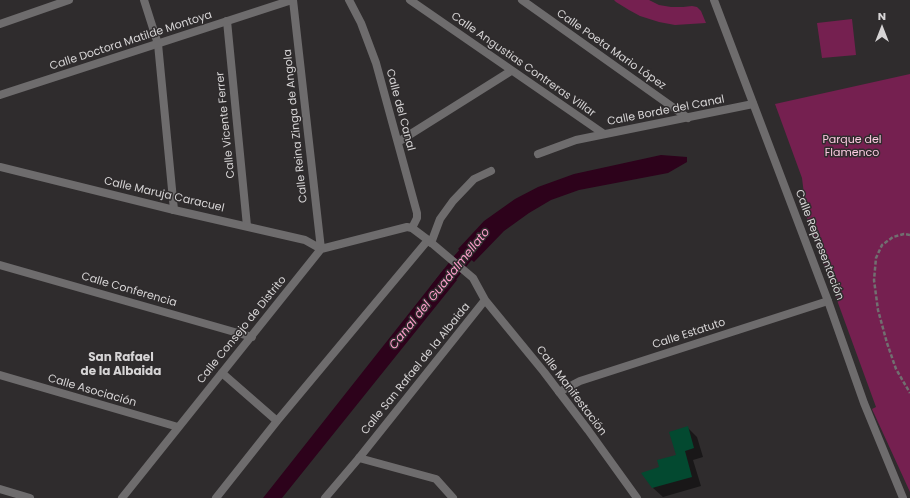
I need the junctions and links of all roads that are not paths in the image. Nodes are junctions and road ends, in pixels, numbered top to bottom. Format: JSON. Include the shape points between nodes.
{"nodes":[{"id":1,"x":69,"y":0,"type":"edge"},
{"id":2,"x":144,"y":0,"type":"edge"},
{"id":3,"x":292,"y":0,"type":"edge"},
{"id":4,"x":349,"y":0,"type":"edge"},
{"id":5,"x":410,"y":0,"type":"edge"},
{"id":6,"x":522,"y":0,"type":"edge"},
{"id":7,"x":714,"y":0,"type":"edge"},
{"id":8,"x":227,"y":21,"type":"junction"},
{"id":9,"x":0,"y":24,"type":"edge"},
{"id":10,"x":158,"y":44,"type":"junction"},
{"id":11,"x":512,"y":71,"type":"junction"},
{"id":12,"x":0,"y":95,"type":"edge"},
{"id":13,"x":753,"y":104,"type":"junction"},
{"id":14,"x":688,"y":118,"type":"junction"},
{"id":15,"x":604,"y":134,"type":"junction"},
{"id":16,"x":398,"y":142,"type":"junction"},
{"id":17,"x":538,"y":154,"type":"dead end"},
{"id":18,"x":0,"y":167,"type":"edge"},
{"id":19,"x":491,"y":171,"type":"dead end"},
{"id":20,"x":174,"y":210,"type":"junction"},
{"id":21,"x":247,"y":226,"type":"junction"},
{"id":22,"x":412,"y":228,"type":"junction"},
{"id":23,"x":429,"y":242,"type":"junction"},
{"id":24,"x":321,"y":249,"type":"junction"},
{"id":25,"x":0,"y":265,"type":"edge"},
{"id":26,"x":485,"y":300,"type":"junction"},
{"id":27,"x":828,"y":301,"type":"junction"},
{"id":28,"x":252,"y":337,"type":"junction"},
{"id":29,"x":222,"y":373,"type":"junction"},
{"id":30,"x":0,"y":375,"type":"edge"},
{"id":31,"x":559,"y":392,"type":"junction"},
{"id":32,"x":277,"y":421,"type":"junction"},
{"id":33,"x":178,"y":428,"type":"junction"},
{"id":34,"x":359,"y":458,"type":"junction"},
{"id":35,"x":0,"y":489,"type":"edge"},
{"id":36,"x":30,"y":498,"type":"edge"},
{"id":37,"x":122,"y":498,"type":"edge"},
{"id":38,"x":216,"y":498,"type":"edge"},
{"id":39,"x":325,"y":498,"type":"edge"},
{"id":40,"x":453,"y":498,"type":"edge"},
{"id":41,"x":637,"y":498,"type":"edge"},
{"id":42,"x":903,"y":498,"type":"edge"}],
"edges":[{"from":1,"to":9,"type":"street"},
{"from":2,"to":10,"type":"street"},
{"from":3,"to":8,"type":"street","name":"Calle Doctora Matilde Montoya"},
{"from":3,"to":24,"type":"street","name":"Calle Reina Zinga de Angola"},
{"from":4,"to":16,"type":"street","name":"Calle del Canal","via":[[361,22],[376,63]]},
{"from":5,"to":11,"type":"street","name":"Calle Angustias Contreras Villar"},
{"from":6,"to":14,"type":"street","name":"Calle Poeta Mario López"},
{"from":7,"to":13,"type":"street","name":"Calle Representación"},
{"from":8,"to":10,"type":"street","name":"Calle Doctora Matilde Montoya"},
{"from":8,"to":21,"type":"street","name":"Calle Vicente Ferrer"},
{"from":10,"to":12,"type":"street","name":"Calle Doctora Matilde Montoya"},
{"from":10,"to":20,"type":"street"},
{"from":11,"to":15,"type":"street","name":"Calle Angustias Contreras Villar"},
{"from":11,"to":16,"type":"street"},
{"from":13,"to":14,"type":"street","name":"Calle Borde del Canal"},
{"from":13,"to":27,"type":"street","name":"Calle Representación"},
{"from":14,"to":15,"type":"street","name":"Calle Borde del Canal"},
{"from":15,"to":17,"type":"street","name":"Calle Borde del Canal","via":[[576,140]]},
{"from":16,"to":22,"type":"street","name":"Calle del Canal","via":[[417,213]]},
{"from":18,"to":20,"type":"street","name":"Calle Maruja Caracuel"},
{"from":19,"to":23,"type":"street","via":[[474,180],[453,201],[440,219]]},
{"from":20,"to":21,"type":"street","name":"Calle Maruja Caracuel"},
{"from":21,"to":24,"type":"street","name":"Calle Maruja Caracuel","via":[[305,240]]},
{"from":22,"to":23,"type":"street","name":"Calle San Rafael de la Albaida"},
{"from":22,"to":24,"type":"street"},
{"from":23,"to":26,"type":"street","name":"Calle San Rafael de la Albaida","via":[[473,278]]},
{"from":23,"to":32,"type":"street"},
{"from":24,"to":28,"type":"street","name":"Calle Consejo de Distrito"},
{"from":25,"to":28,"type":"street","name":"Calle Conferencia"},
{"from":26,"to":31,"type":"street","name":"Calle Manifestación"},
{"from":26,"to":34,"type":"street","name":"Calle San Rafael de la Albaida"},
{"from":27,"to":31,"type":"street","name":"Calle Estatuto","via":[[580,380]]},
{"from":27,"to":42,"type":"street","name":"Calle Representación","via":[[864,403]]},
{"from":28,"to":29,"type":"street","name":"Calle Consejo de Distrito"},
{"from":29,"to":32,"type":"street"},
{"from":29,"to":33,"type":"street","name":"Calle Consejo de Distrito"},
{"from":30,"to":33,"type":"street","name":"Calle Asociación"},
{"from":31,"to":41,"type":"street","name":"Calle Manifestación"},
{"from":32,"to":38,"type":"street"},
{"from":33,"to":37,"type":"street","name":"Calle Consejo de Distrito"},
{"from":34,"to":39,"type":"street","name":"Calle San Rafael de la Albaida"},
{"from":34,"to":40,"type":"street","via":[[436,479]]},
{"from":35,"to":36,"type":"street"}]}
